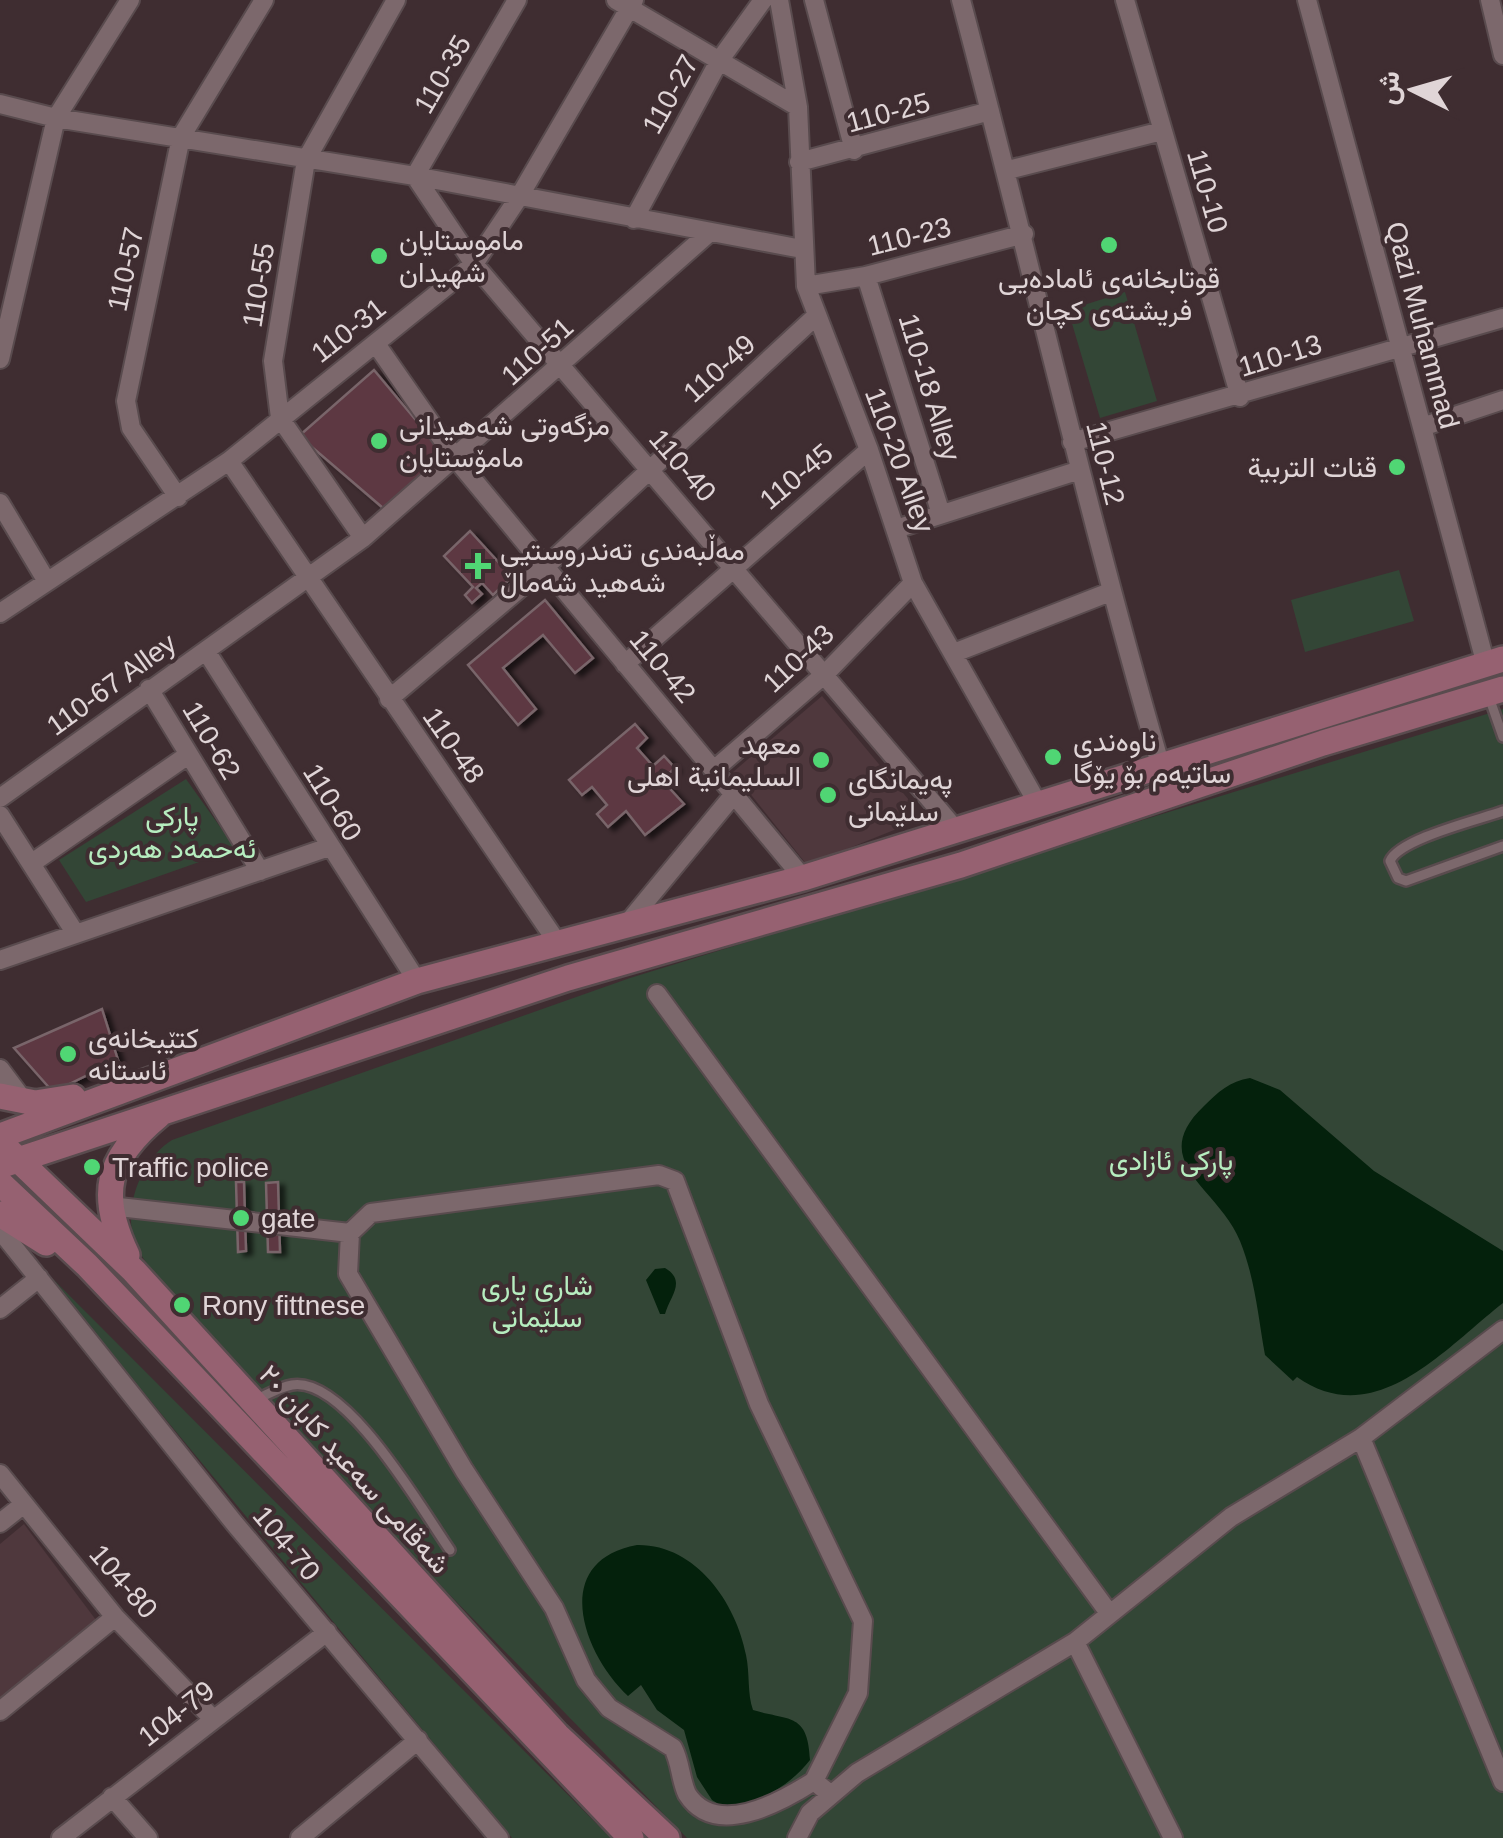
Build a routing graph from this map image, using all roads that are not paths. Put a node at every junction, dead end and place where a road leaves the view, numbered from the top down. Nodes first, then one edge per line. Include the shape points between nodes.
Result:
1 (130, 0) edge
2 (264, 0) edge
3 (396, 0) edge
4 (517, 0) edge
5 (763, 0) edge
6 (779, 0) edge
7 (814, 0) edge
8 (961, 0) edge
9 (1126, 0) edge
10 (1307, 0) edge
11 (1490, 0) edge
12 (626, 3) edge
13 (1503, 55) edge
14 (718, 61) junction
15 (0, 104) edge
16 (798, 108) junction
17 (990, 112) junction
18 (56, 118) junction
19 (1162, 131) junction
20 (181, 138) junction
21 (854, 150) junction
22 (306, 160) junction
23 (799, 162) junction
24 (1008, 170) junction
25 (414, 176) junction
26 (519, 198) junction
27 (634, 218) junction
28 (710, 232) junction
29 (1024, 234) junction
30 (802, 249) junction
31 (474, 264) junction
32 (866, 276) junction
33 (806, 286) junction
34 (816, 316) junction
35 (1503, 318) edge
36 (376, 344) junction
37 (1400, 348) junction
38 (0, 359) edge
39 (563, 366) junction
40 (1240, 396) junction
41 (1503, 400) edge
42 (280, 418) junction
43 (1422, 427) junction
44 (1072, 442) junction
45 (869, 450) junction
46 (456, 459) junction
47 (229, 461) junction
48 (649, 468) junction
49 (1080, 470) junction
50 (178, 496) junction
51 (0, 504) edge
52 (941, 514) junction
53 (896, 528) junction
54 (363, 538) junction
55 (733, 566) junction
56 (544, 568) junction
57 (310, 578) junction
58 (46, 580) junction
59 (913, 583) junction
60 (1110, 592) junction
61 (0, 613) edge
62 (206, 651) junction
63 (954, 653) junction
64 (1495, 662) edge
65 (626, 664) junction
66 (826, 673) junction
67 (149, 689) junction
68 (1495, 692) edge
69 (389, 699) junction
70 (1503, 737) edge
71 (188, 755) junction
72 (1160, 767) junction
73 (715, 769) junction
74 (1085, 790) junction
75 (734, 793) junction
76 (0, 798) edge
77 (1038, 804) junction
78 (1503, 811) edge
79 (0, 815) edge
80 (1096, 820) junction
81 (956, 830) junction
82 (1503, 846) edge
83 (329, 847) junction
84 (32, 863) junction
85 (260, 871) junction
86 (803, 878) junction
87 (627, 924) junction
88 (74, 932) junction
89 (557, 942) junction
90 (0, 960) edge
91 (416, 981) junction
92 (657, 994) dead end
93 (0, 1069) edge
94 (137, 1088) junction
95 (12, 1099) edge
96 (170, 1107) junction
97 (4, 1150) edge
98 (0, 1182) edge
99 (110, 1206) junction
100 (0, 1214) edge
101 (0, 1230) edge
102 (350, 1233) junction
103 (87, 1265) junction
104 (134, 1271) junction
105 (39, 1278) junction
106 (0, 1310) edge
107 (1503, 1330) edge
108 (252, 1401) junction
109 (1361, 1438) junction
110 (0, 1474) edge
111 (24, 1504) junction
112 (0, 1523) edge
113 (450, 1550) dead end
114 (1109, 1613) junction
115 (115, 1617) junction
116 (326, 1632) junction
117 (1074, 1642) junction
118 (0, 1711) edge
119 (213, 1719) junction
120 (418, 1740) junction
121 (814, 1781) junction
122 (1503, 1782) edge
123 (830, 1794) junction
124 (112, 1796) junction
125 (60, 1838) edge
126 (148, 1838) edge
127 (300, 1838) edge
128 (499, 1838) edge
129 (631, 1838) edge
130 (667, 1838) edge
131 (797, 1838) edge
132 (1172, 1838) edge

1 - 18 street
2 - 20 street, 110-57
3 - 22 street
4 - 25 street, 110-35
5 - 14 street, 110-27
6 - 16 street, 110-20 Alley
7 - 21 street
8 - 17 street, 110-12
9 - 19 street, 110-10
10 - 37 street, Qazi Muhammad
11 - 13 street
12 - 14 street
12 - 26 street, 110-31
14 - 16 street
14 - 27 street, 110-27
15 - 18 street
16 - 23 street, 110-20 Alley
17 - 21 street, 110-25
17 - 24 street, 110-12
18 - 20 street
18 - 38 street
19 - 24 street
19 - 40 street, 110-10
20 - 22 street
20 - 50 street, 110-57 via 126,413
21 - 23 street, 110-25
22 - 25 street
22 - 42 street, 110-55 via 274,361
23 - 30 street, 110-20 Alley
24 - 29 street, 110-12
25 - 26 street
25 - 31 street, 110-40
26 - 27 street
26 - 31 street, 110-31
27 - 28 street
28 - 30 street
28 - 39 street, 110-51
29 - 32 street, 110-23
29 - 44 street, 110-12
30 - 33 street, 110-20 Alley
31 - 36 street, 110-31
31 - 39 street, 110-40
32 - 33 street, 110-23
32 - 52 street, 110-18 Alley
33 - 34 street, 110-20 Alley
34 - 45 street, 110-20 Alley
34 - 48 street, 110-49
35 - 37 street, 110-13
36 - 42 street, 110-31
36 - 46 street, 110-42
37 - 40 street, 110-13
37 - 43 street, Qazi Muhammad
39 - 46 street, 110-51
39 - 48 street, 110-40
40 - 44 street, 110-13
41 - 43 street
42 - 47 street, 110-31
42 - 54 street
43 - 64 street, Qazi Muhammad
44 - 49 street, 110-12
45 - 53 street, 110-20 Alley
45 - 55 street, 110-45
46 - 54 street, 110-51
46 - 56 street, 110-42
47 - 50 street, 110-31
47 - 57 street, 110-48
48 - 55 street, 110-40
48 - 56 street, 110-49
49 - 52 street
49 - 60 street, 110-12
50 - 58 street, 110-31
51 - 58 street
52 - 53 street
53 - 59 street, 110-20 Alley
54 - 57 street, 110-51
55 - 65 street, 110-45
55 - 66 street, 110-40
56 - 65 street, 110-42
56 - 69 street, 110-49
57 - 62 street, 110-51
57 - 69 street, 110-48
58 - 61 street, 110-31
59 - 63 street, 110-20 Alley
59 - 66 street, 110-43
60 - 63 street
60 - 72 street, 110-12
62 - 67 street, 110-67 Alley
62 - 83 street, 110-60
63 - 77 street, 110-20 Alley
64 - 72 main road
65 - 73 street, 110-42
66 - 73 street, 110-43
66 - 81 street, 110-40
67 - 71 street, 110-62
67 - 76 street, 110-67 Alley
68 - 70 lane
68 - 80 main road
69 - 89 street, 110-48
71 - 84 street
71 - 85 street, 110-62
72 - 74 main road
73 - 75 street, 110-42
74 - 77 main road
74 - 80 main road
75 - 86 street, 110-42
75 - 87 street
77 - 81 main road
78 - 82 lane via 1419,839 1390,861 1406,881
79 - 84 street
80 - 96 main road via 568,978
81 - 86 main road
83 - 85 street
83 - 91 street, 110-60
84 - 88 street
85 - 88 street
86 - 87 main road
87 - 89 main road
88 - 90 street
89 - 91 main road
91 - 94 main road
92 - 114 street
93 - 95 street
94 - 95 main road via 46,1103
94 - 97 main road
96 - 97 main road
96 - 99 main road via 124,1149 111,1177
97 - 104 main road, شەقامی سەعید کابان ٢٠
98 - 103 main road, شەقامی سەعید کابان ٢٠
99 - 102 street
99 - 104 main road
100 - 103 main road
101 - 105 street, 104-70
102 - 121 street via 348,1274 554,1608 586,1680 609,1708 673,1748 697,1812 714,1821 745,1822
102 - 121 street via 371,1213 390,1209 659,1175 675,1181 759,1404 863,1621 858,1693
103 - 129 main road, شەقامی سەعید کابان ٢٠
104 - 108 main road, شەقامی سەعید کابان ٢٠
105 - 106 street
105 - 116 street, 104-70
107 - 109 street
108 - 113 lane via 294,1384 326,1392 362,1425
108 - 130 main road, شەقامی سەعید کابان ٢٠ via 557,1736
109 - 114 street via 1231,1517
109 - 122 street
110 - 111 street, 104-80
111 - 112 street
111 - 115 street, 104-80
114 - 117 street
115 - 118 street
115 - 119 street, 104-80
116 - 119 street, 104-79
116 - 120 street, 104-70
117 - 123 street
117 - 132 street
119 - 124 street, 104-79
120 - 127 street
120 - 128 street, 104-70
121 - 123 street
123 - 131 street
124 - 125 street, 104-79
124 - 126 street

